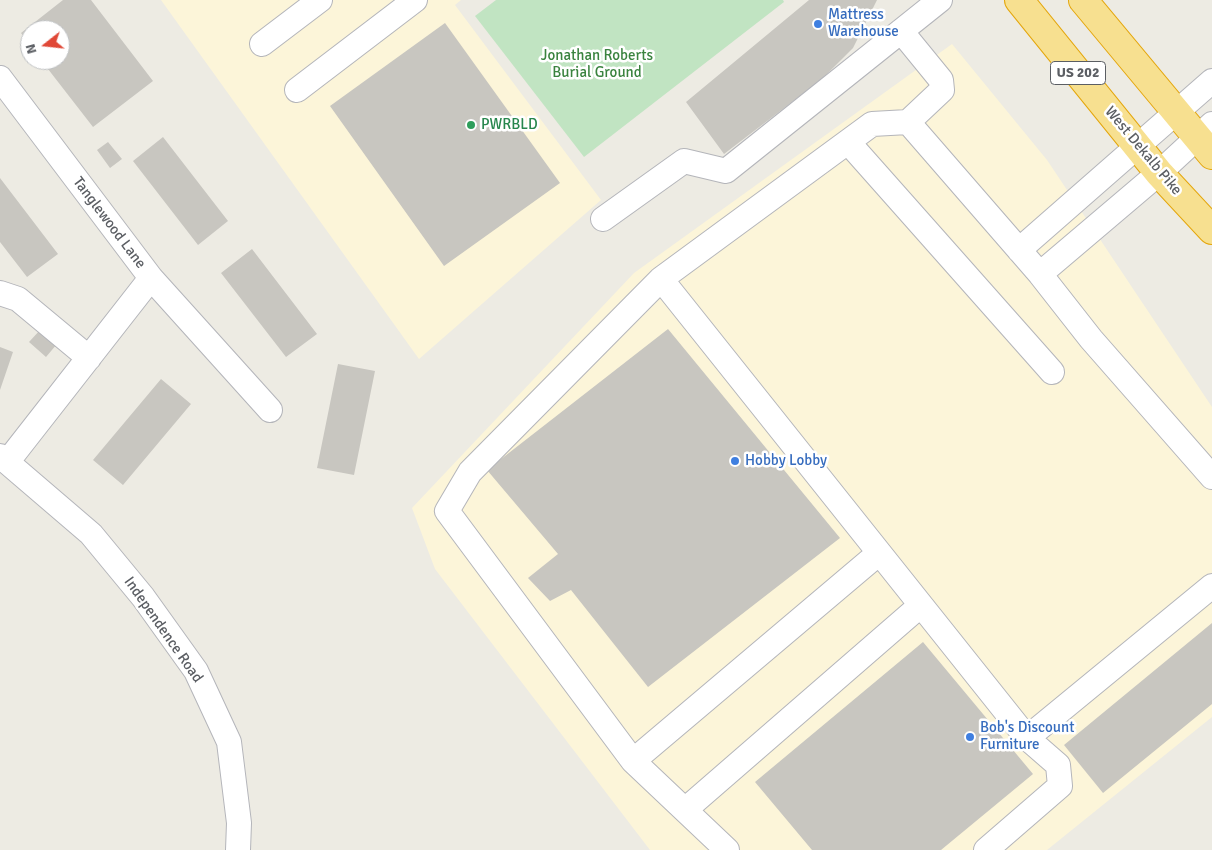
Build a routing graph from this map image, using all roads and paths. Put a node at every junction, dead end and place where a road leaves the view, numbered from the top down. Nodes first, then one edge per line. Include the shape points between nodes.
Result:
1 (320, 0) edge
2 (415, 0) edge
3 (940, 0) edge
4 (1019, 0) edge
5 (1083, 0) edge
6 (901, 31) junction
7 (262, 44) dead end
8 (0, 78) edge
9 (1212, 81) edge
10 (298, 90) dead end
11 (1176, 112) junction
12 (908, 122) junction
13 (1207, 139) edge
14 (848, 142) junction
15 (1137, 146) junction
16 (1159, 173) junction
17 (603, 219) dead end
18 (1212, 230) edge
19 (1019, 250) junction
20 (1040, 274) junction
21 (151, 278) junction
22 (661, 279) junction
23 (0, 293) edge
24 (89, 358) junction
25 (1052, 372) dead end
26 (270, 410) dead end
27 (4, 458) edge
28 (1212, 477) edge
29 (879, 553) junction
30 (1212, 586) edge
31 (921, 605) junction
32 (1027, 738) junction
33 (633, 761) junction
34 (686, 810) junction
35 (238, 850) edge
36 (727, 850) edge
37 (986, 850) edge

1 - 7 street
2 - 10 street
3 - 6 street
4 - 15 highway, West Dekalb Pike / US 202
5 - 11 highway, US 202
6 - 12 street via 941,80 942,90
6 - 17 street via 726,171 684,161
8 - 21 street, Tanglewood Lane
9 - 11 street
11 - 13 highway, US 202
11 - 15 street
12 - 14 street via 872,124
12 - 19 street
13 - 16 street
14 - 22 street
14 - 25 street
15 - 16 highway, West Dekalb Pike / US 202
15 - 19 street
16 - 18 highway, West Dekalb Pike / US 202
16 - 20 street
19 - 20 street
20 - 28 street via 1091,340
21 - 24 street, Tanglewood Lane
21 - 26 street
22 - 29 street
22 - 33 street via 470,472 447,511
23 - 24 street via 18,299
24 - 27 street, Tanglewood Lane
27 - 35 street, Independence Road via 91,534 143,597 196,671 229,742 239,823
29 - 31 street
29 - 33 street
30 - 32 street
31 - 32 street
31 - 34 street
32 - 37 street via 1058,765 1060,786
33 - 34 street
34 - 36 street

